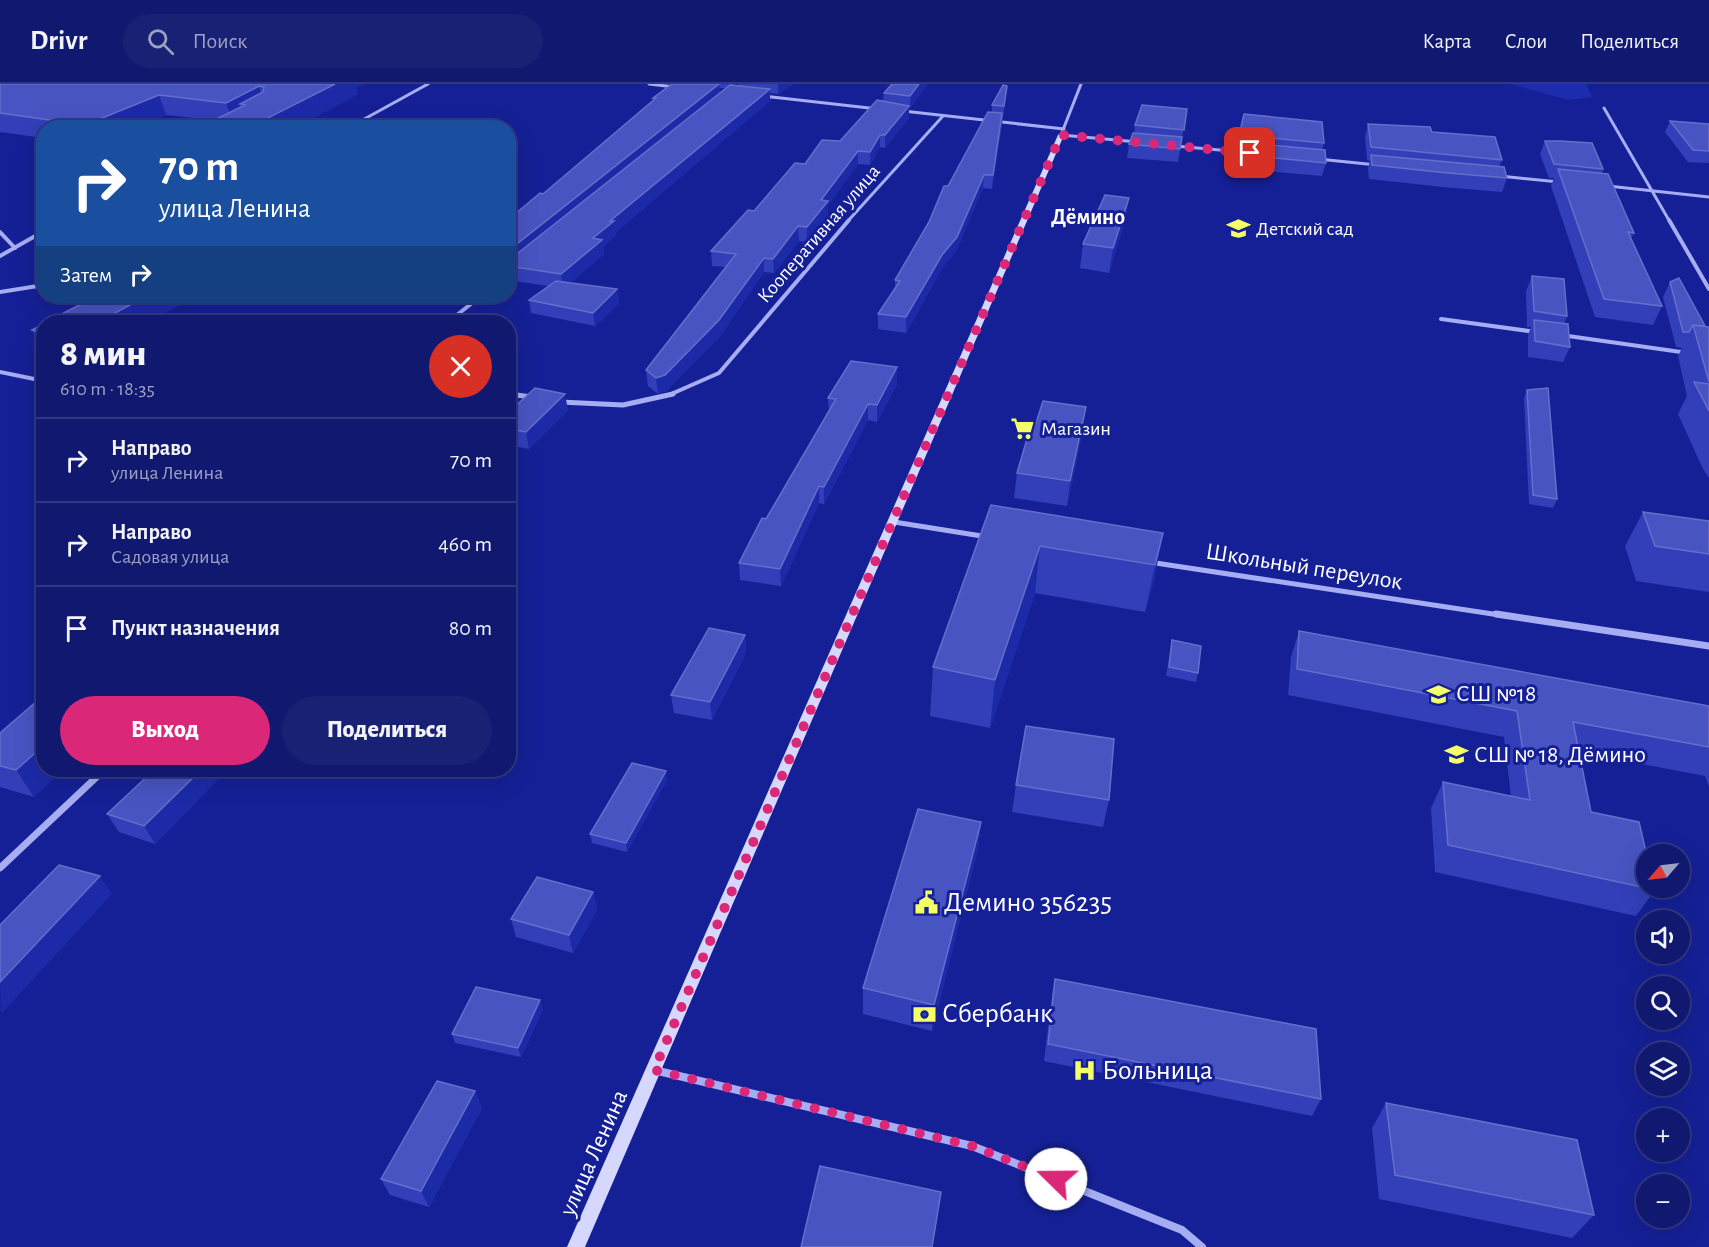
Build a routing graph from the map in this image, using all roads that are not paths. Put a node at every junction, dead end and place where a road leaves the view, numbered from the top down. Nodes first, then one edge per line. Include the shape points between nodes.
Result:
1 (428, 84) edge
2 (649, 84) edge
3 (1081, 84) edge
4 (684, 87) edge
5 (754, 95) edge
6 (1604, 108) dead end
7 (884, 109) edge
8 (895, 111) edge
9 (942, 116) junction
10 (363, 120) edge
11 (1062, 132) junction
12 (1144, 143) edge
13 (1168, 145) edge
14 (1250, 153) edge
15 (1309, 158) edge
16 (1380, 165) edge
17 (1498, 176) edge
18 (1569, 183) edge
19 (1604, 186) edge
20 (1652, 190) junction
21 (1709, 197) edge
22 (0, 232) edge
23 (36, 236) edge
24 (15, 248) junction
25 (0, 256) edge
26 (36, 286) edge
27 (1709, 289) edge
28 (0, 292) edge
29 (473, 303) edge
30 (457, 315) edge
31 (1441, 319) dead end
32 (1546, 333) edge
33 (1557, 335) edge
34 (1697, 354) edge
35 (0, 372) edge
36 (36, 379) edge
37 (516, 395) edge
38 (540, 399) edge
39 (551, 400) edge
40 (894, 522) junction
41 (998, 538) edge
42 (1138, 560) edge
43 (1709, 646) edge
44 (97, 777) edge
45 (0, 868) edge
46 (654, 1070) junction
47 (576, 1247) edge
48 (1202, 1247) edge

1 - 10 street
2 - 4 street
3 - 11 street, улица Ленина
5 - 7 street
6 - 20 street
8 - 9 street
9 - 11 street
9 - 39 street, Кооперативная улица via 719,373 695,387 643,403 616,407
11 - 12 street
11 - 40 street, улица Ленина
13 - 14 street
15 - 16 street
17 - 18 street
19 - 20 street
20 - 21 street
20 - 27 street
22 - 24 street
23 - 24 street
24 - 25 street
26 - 28 street
29 - 30 street
31 - 32 street
33 - 34 street
35 - 36 street
37 - 38 street
40 - 41 street
40 - 46 street, улица Ленина
42 - 43 street, Школьный переулок
44 - 45 street
46 - 47 street, улица Ленина
46 - 48 street via 972,1146 1182,1230

